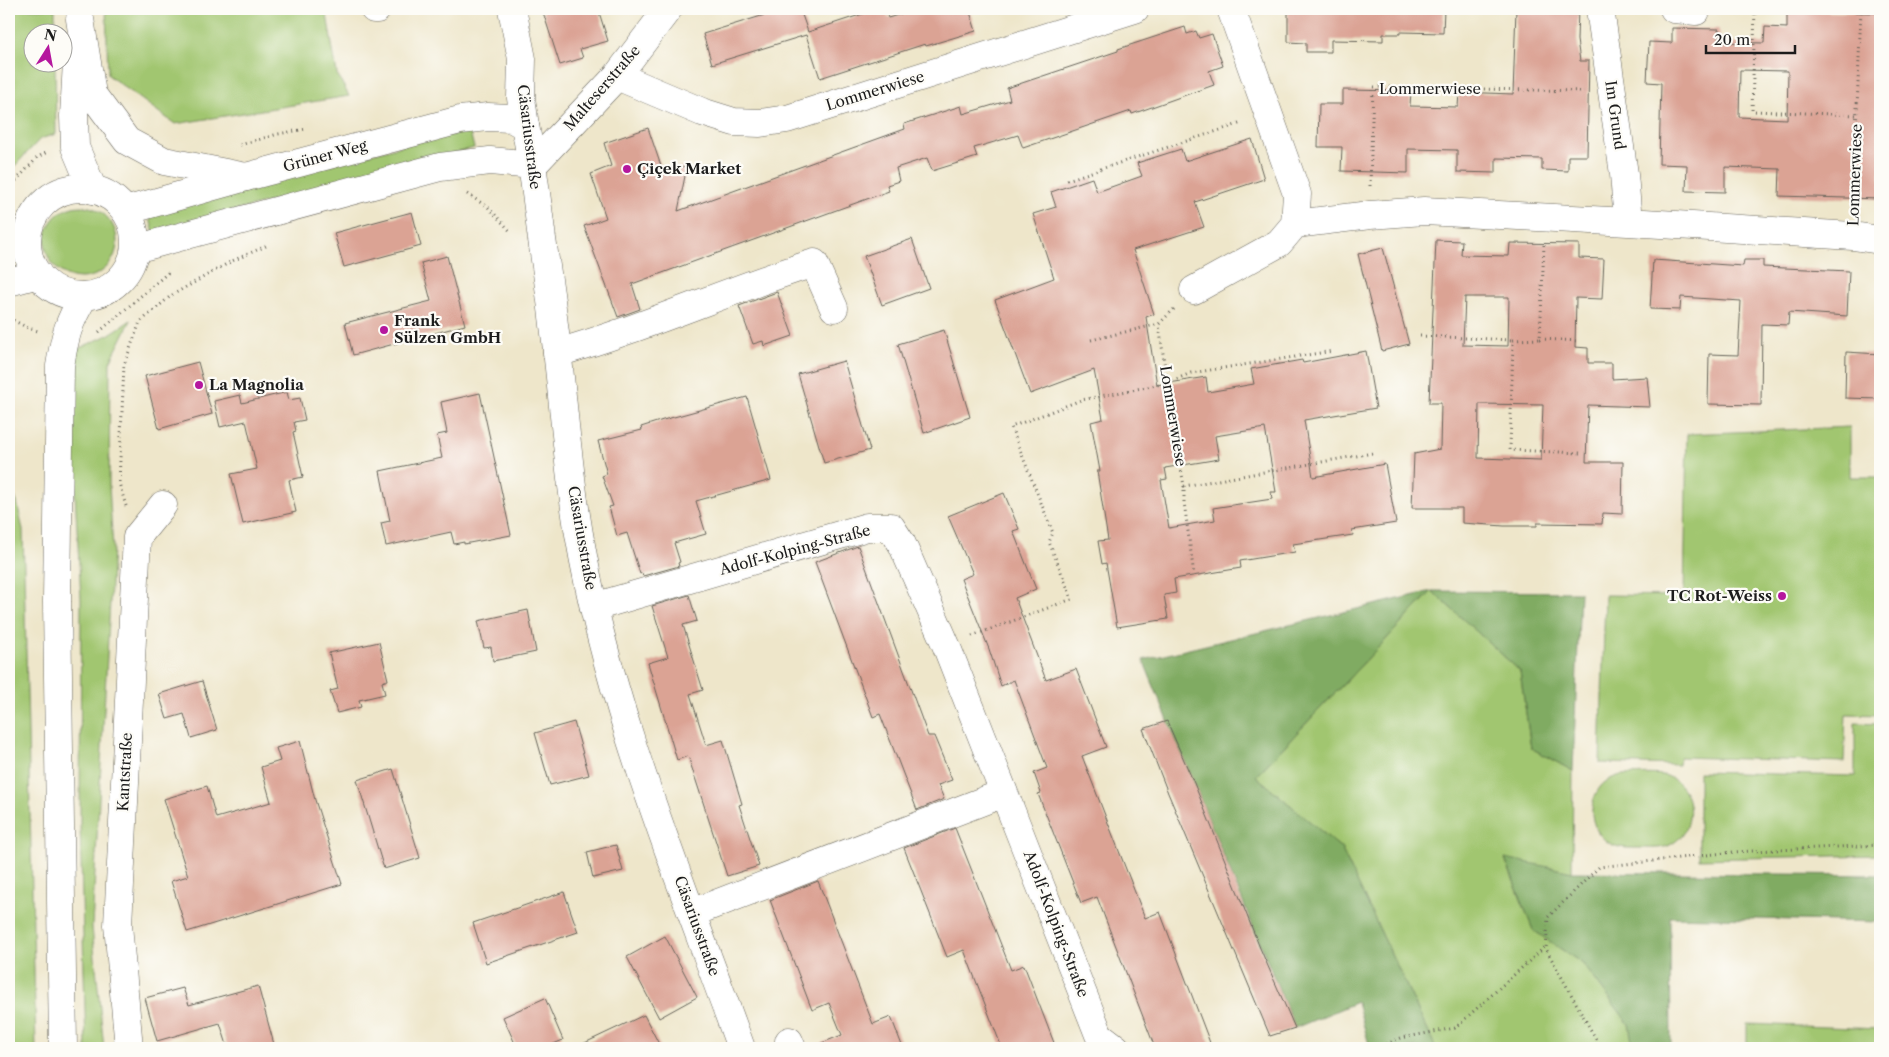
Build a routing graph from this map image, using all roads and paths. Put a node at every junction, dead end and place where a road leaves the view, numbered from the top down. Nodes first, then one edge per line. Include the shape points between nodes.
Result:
1 (512, 9) edge
2 (668, 9) edge
3 (1135, 9) edge
4 (1231, 9) edge
5 (1600, 9) edge
6 (1755, 9) edge
7 (1861, 9) edge
8 (80, 14) edge
9 (617, 76) junction
10 (1612, 92) junction
11 (1269, 114) junction
12 (1858, 115) junction
13 (525, 126) junction
14 (310, 129) dead end
15 (75, 147) junction
16 (234, 147) dead end
17 (533, 165) junction
18 (246, 177) junction
19 (1067, 180) dead end
20 (9, 188) edge
21 (93, 190) junction
22 (459, 191) dead end
23 (125, 211) junction
24 (1370, 215) junction
25 (1545, 217) junction
26 (1628, 222) junction
27 (1295, 224) junction
28 (1853, 236) junction
29 (18, 240) edge
30 (542, 240) junction
31 (1880, 240) edge
32 (273, 243) dead end
33 (135, 249) junction
34 (172, 269) dead end
35 (38, 274) junction
36 (9, 282) edge
37 (1194, 290) joint
38 (84, 296) junction
39 (834, 308) dead end
40 (9, 318) edge
41 (1159, 324) junction
42 (1420, 336) dead end
43 (64, 337) junction
44 (1091, 340) dead end
45 (1513, 340) junction
46 (1540, 340) junction
47 (1579, 342) dead end
48 (1333, 351) dead end
49 (557, 353) junction
50 (1167, 383) junction
51 (1581, 453) dead end
52 (1373, 454) dead end
53 (1184, 486) junction
54 (163, 505) dead end
55 (137, 537) junction
56 (1194, 575) dead end
57 (594, 607) junction
58 (946, 645) junction
59 (1004, 793) junction
60 (1880, 845) edge
61 (692, 913) junction
62 (1547, 945) junction
63 (63, 1048) edge
64 (129, 1048) edge
65 (741, 1048) edge
66 (1116, 1048) edge
67 (1377, 1048) edge
68 (1600, 1048) edge

1 - 13 main road, Cäsariusstraße via 522,59 521,98
2 - 9 main road, Malteserstraße
3 - 9 main road, Lommerwiese via 787,119 760,123 734,122 702,112
4 - 11 main road
5 - 10 main road, Im Grund
6 - 12 path, Lommerwiese via 1752,111
7 - 12 path, Lommerwiese
8 - 15 main road
8 - 18 main road via 92,94 127,141 164,161
9 - 17 main road, Malteserstraße
10 - 24 path, Lommerwiese via 1373,87
10 - 26 main road, Im Grund
11 - 19 path
11 - 27 main road via 1297,194
12 - 28 path, Lommerwiese
13 - 17 main road, Cäsariusstraße
13 - 18 main road, Grüner Weg via 511,118 460,120
14 - 16 path via 278,134
15 - 20 path via 50,151 38,157
15 - 21 main road
17 - 30 main road, Cäsariusstraße
17 - 33 main road via 490,161 440,167
18 - 23 main road, Grüner Weg
21 - 23 main road via 106,194
21 - 29 main road via 80,188 55,195 44,203
22 - 30 path via 488,207 519,243
23 - 33 main road via 132,223
24 - 25 main road, Lommerwiese via 1424,211
24 - 27 main road, Lommerwiese
25 - 26 main road, Lommerwiese
25 - 46 path
26 - 28 main road, Lommerwiese
27 - 37 main road via 1278,243
28 - 31 main road, Lommerwiese
29 - 35 main road
30 - 49 main road, Cäsariusstraße
32 - 55 path via 232,261 172,295 140,322 124,365 119,483
33 - 38 main road via 123,277 112,287
34 - 43 path via 93,336 84,339
35 - 36 main road
35 - 38 main road via 66,294
37 - 41 path
38 - 43 main road
39 - 49 main road via 814,263 609,338
40 - 43 path via 28,328
41 - 44 path
41 - 50 path, Lommerwiese
42 - 45 path
43 - 63 main road via 60,366 58,592
45 - 46 path
45 - 51 path via 1510,450
46 - 47 path
48 - 50 path via 1191,373
49 - 57 main road, Cäsariusstraße via 579,534
50 - 53 path, Lommerwiese
50 - 58 path via 1081,400 1011,427 1053,533 1049,542 1072,599
52 - 53 path, Lommerwiese
53 - 56 path
54 - 55 main road
55 - 64 main road, Kantstraße via 118,925
57 - 58 main road, Adolf-Kolping-Straße via 867,527 891,527 902,544
57 - 61 main road, Cäsariusstraße via 659,825
58 - 59 main road, Adolf-Kolping-Straße
59 - 61 main road
59 - 66 main road, Adolf-Kolping-Straße via 1099,1035
60 - 62 path via 1732,852 1599,867 1548,917
61 - 65 main road, Cäsariusstraße
62 - 67 path via 1455,1028 1401,1038
62 - 68 path via 1546,949

